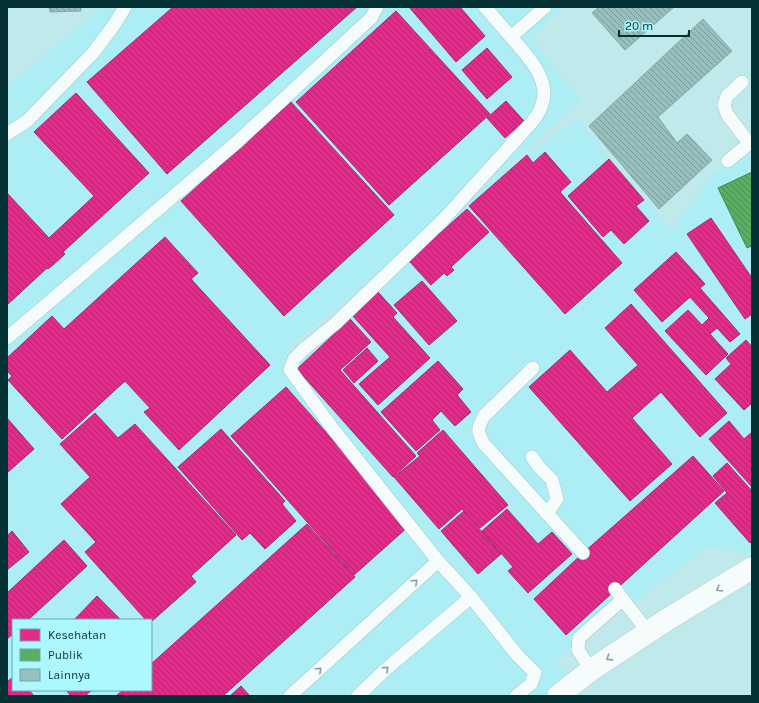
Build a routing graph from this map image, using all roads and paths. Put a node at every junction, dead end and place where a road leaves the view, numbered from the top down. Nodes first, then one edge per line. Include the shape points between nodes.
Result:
1 (125, 7) edge
2 (377, 7) edge
3 (485, 7) edge
4 (545, 7) edge
5 (511, 37) junction
6 (742, 82) dead end
7 (7, 134) edge
8 (751, 142) edge
9 (728, 160) dead end
10 (7, 338) edge
11 (533, 368) dead end
12 (532, 457) dead end
13 (547, 514) junction
14 (583, 553) dead end
15 (438, 561) junction
16 (752, 568) edge
17 (471, 597) junction
18 (648, 632) junction
19 (591, 670) junction
20 (290, 696) edge
21 (358, 696) edge
22 (516, 696) edge
23 (558, 696) edge

1 - 7 lane via 93,53 27,121
2 - 10 lane via 371,18 236,143
3 - 5 lane
4 - 5 lane
5 - 15 lane via 538,70 545,92 542,105 533,121 442,221 336,323 294,358 290,370 333,429
6 - 8 lane via 726,96 724,105 727,114
8 - 9 lane
11 - 13 lane via 484,416 479,426 479,434 484,444
12 - 13 lane via 552,480 557,499
13 - 14 lane
15 - 17 lane
20 -> 15 lane
16 -> 18 street
21 -> 17 lane
17 - 22 lane via 535,673 531,684
18 -> 19 street
18 - 19 lane via 619,594 579,638 578,650
19 - 23 street

